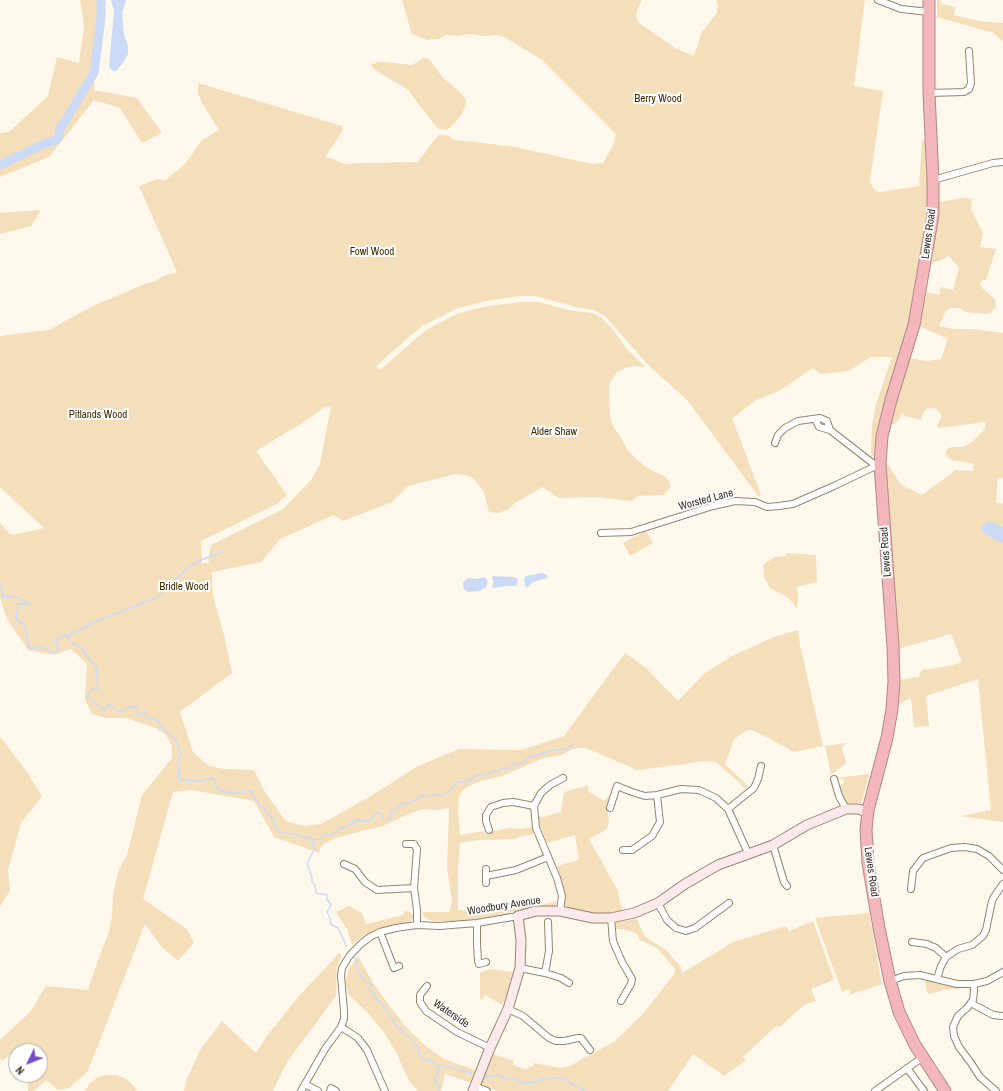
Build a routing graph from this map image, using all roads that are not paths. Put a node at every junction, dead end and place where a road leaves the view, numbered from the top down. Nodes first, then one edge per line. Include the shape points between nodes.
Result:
1 (878, 0) edge
2 (929, 0) edge
3 (928, 12) junction
4 (969, 51) dead end
5 (929, 93) junction
6 (1003, 162) edge
7 (933, 180) junction
8 (775, 443) dead end
9 (877, 464) junction
10 (600, 533) dead end
11 (761, 766) dead end
12 (563, 778) dead end
13 (836, 781) dead end
14 (657, 795) junction
15 (534, 806) junction
16 (610, 808) dead end
17 (728, 809) junction
18 (846, 809) junction
19 (867, 812) junction
20 (488, 830) dead end
21 (406, 844) dead end
22 (773, 845) junction
23 (623, 850) dead end
24 (748, 853) junction
25 (548, 857) junction
26 (344, 864) dead end
27 (1003, 870) edge
28 (486, 883) dead end
29 (1003, 884) edge
30 (787, 886) dead end
31 (414, 888) junction
32 (911, 889) dead end
33 (658, 903) junction
34 (729, 903) dead end
35 (560, 911) junction
36 (518, 916) junction
37 (611, 918) junction
38 (548, 922) dead end
39 (477, 923) junction
40 (417, 925) junction
41 (380, 932) junction
42 (912, 942) dead end
43 (946, 957) junction
44 (486, 962) dead end
45 (399, 966) dead end
46 (520, 968) junction
47 (1003, 972) edge
48 (545, 973) junction
49 (937, 979) junction
50 (890, 980) junction
51 (569, 983) dead end
52 (974, 984) junction
53 (427, 986) dead end
54 (621, 1000) dead end
55 (971, 1003) junction
56 (508, 1009) junction
57 (1003, 1016) edge
58 (340, 1027) junction
59 (490, 1048) junction
60 (590, 1050) dead end
61 (923, 1057) junction
62 (907, 1068) junction
63 (305, 1084) junction
64 (474, 1088) edge
65 (996, 1090) edge
66 (301, 1091) edge
67 (318, 1091) edge
68 (330, 1091) edge
69 (336, 1091) edge
70 (385, 1091) edge
71 (487, 1091) edge
72 (875, 1091) edge
73 (924, 1091) edge
74 (945, 1091) edge

1 - 3 street via 902,9
2 - 3 highway, Lewes Road
3 - 5 highway, Lewes Road
4 - 5 street via 969,89 964,92
5 - 7 highway, Lewes Road
6 - 7 street
7 - 9 highway, Lewes Road via 933,215 914,325 889,407
8 - 9 street via 785,428 798,421 820,418 827,421 830,430
9 - 10 street, Worsted Lane via 793,504 767,507 755,502 735,501 631,532
9 - 19 highway, Lewes Road via 894,681 887,738
11 - 17 street via 754,788
12 - 15 street via 550,784
13 - 18 street via 839,796
14 - 16 street via 645,796 617,786
14 - 17 street via 681,789 699,790 716,798
14 - 23 street via 660,822 652,836 632,850
15 - 20 street via 513,802 491,808 486,816
15 - 25 street via 536,828
17 - 24 street
18 - 19 street, Woodbury Avenue
18 - 22 street, Woodbury Avenue via 807,825
19 - 50 highway, Lewes Road via 868,863
21 - 31 street via 414,844 416,849
22 - 24 street, Woodbury Avenue
22 - 30 street
24 - 33 street, Woodbury Avenue via 718,865
25 - 28 street via 516,870 486,872
25 - 35 street via 562,896
26 - 31 street via 355,869 365,882 377,890
27 - 32 street via 989,856 977,849 951,848 923,858 913,871
29 - 43 street via 992,901 983,936 972,945 958,949
31 - 40 street
33 - 34 street via 666,920 676,928 686,931 695,928
33 - 37 street, Woodbury Avenue via 634,913
35 - 36 street, Woodbury Avenue via 536,911
35 - 37 street, Woodbury Avenue via 593,918
36 - 39 street, Woodbury Avenue
36 - 46 street via 521,940
37 - 54 street via 613,941 632,979
38 - 48 street via 549,951
39 - 40 street, Woodbury Avenue
39 - 44 street via 478,961 479,964
40 - 41 street, Woodbury Avenue
41 - 45 street via 394,968
41 - 58 street, Woodbury Avenue via 356,948 342,968 344,1019
42 - 43 street via 927,944
43 - 49 street
46 - 48 street
46 - 56 street
47 - 52 street via 988,981
48 - 51 street
49 - 50 street via 912,975
49 - 52 street via 956,984
50 - 61 highway, Lewes Road via 899,1012
52 - 55 street
53 - 59 street, Waterside via 420,995 420,1002 426,1011 457,1032
55 - 57 street via 993,1015
55 - 65 street via 958,1016 953,1027 954,1036 980,1077
56 - 59 street
56 - 60 street via 523,1016 549,1038 556,1041 581,1038
58 - 63 street, Woodbury Avenue
58 - 70 street via 358,1038 367,1050
59 - 64 street
61 - 62 street
61 - 74 highway, Lewes Road
62 - 72 street
62 - 73 street
63 - 66 street, Woodbury Avenue
63 - 67 street
64 - 71 street
68 - 69 street via 331,1088

